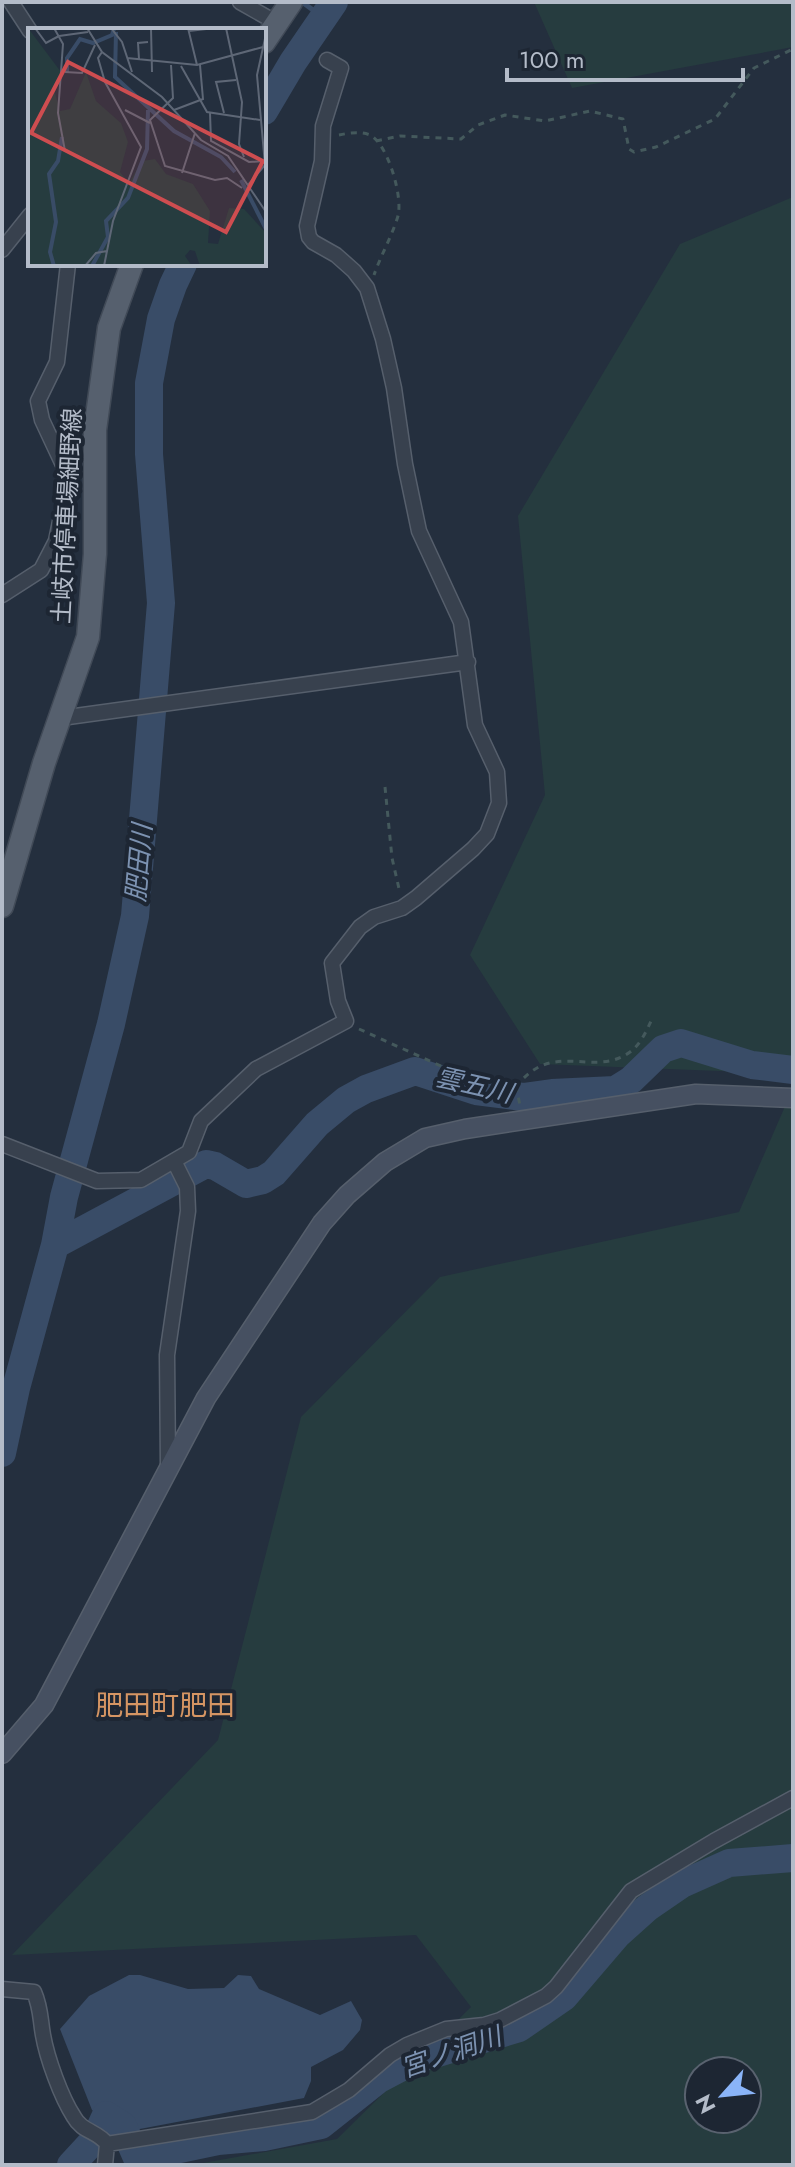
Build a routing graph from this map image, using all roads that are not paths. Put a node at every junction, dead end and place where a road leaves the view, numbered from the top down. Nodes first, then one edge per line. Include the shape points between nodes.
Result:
1 (11, 2) edge
2 (240, 2) edge
3 (291, 2) edge
4 (277, 23) junction
5 (28, 28) edge
6 (266, 39) edge
7 (327, 60) dead end
8 (28, 218) edge
9 (2, 250) edge
10 (68, 266) edge
11 (131, 266) edge
12 (2, 595) edge
13 (468, 662) junction
14 (61, 718) junction
15 (2, 906) edge
16 (793, 1098) edge
17 (2, 1144) edge
18 (175, 1164) junction
19 (168, 1466) junction
20 (2, 1754) edge
21 (793, 1798) edge
22 (2, 1989) edge
23 (107, 2144) junction
24 (105, 2165) edge

1 - 5 street
2 - 4 street
3 - 4 main road
4 - 6 main road
7 - 13 street via 341,68 326,111 309,237 336,255 367,288 394,388 419,531 461,622
8 - 9 street
10 - 12 street via 57,362 38,401 64,467 65,497 56,541 41,570
11 - 14 main road, 土岐市停車場細野線 via 109,328 97,417 88,637
13 - 14 street
13 - 18 street via 475,725 497,772 499,803 487,834 405,906 360,927 332,963 346,1021 256,1069 201,1121 189,1152
14 - 15 main road, 土岐市停車場細野線
16 - 19 street via 696,1094 425,1138 385,1162 322,1223 206,1398
17 - 18 street via 97,1181 141,1180
18 - 19 street via 187,1187 188,1211 167,1355
19 - 20 street via 44,1705
21 - 23 street via 631,1891 556,1987 500,2020 446,2029 407,2045 312,2112
22 - 23 street via 34,1992 67,2106 84,2130
23 - 24 street

